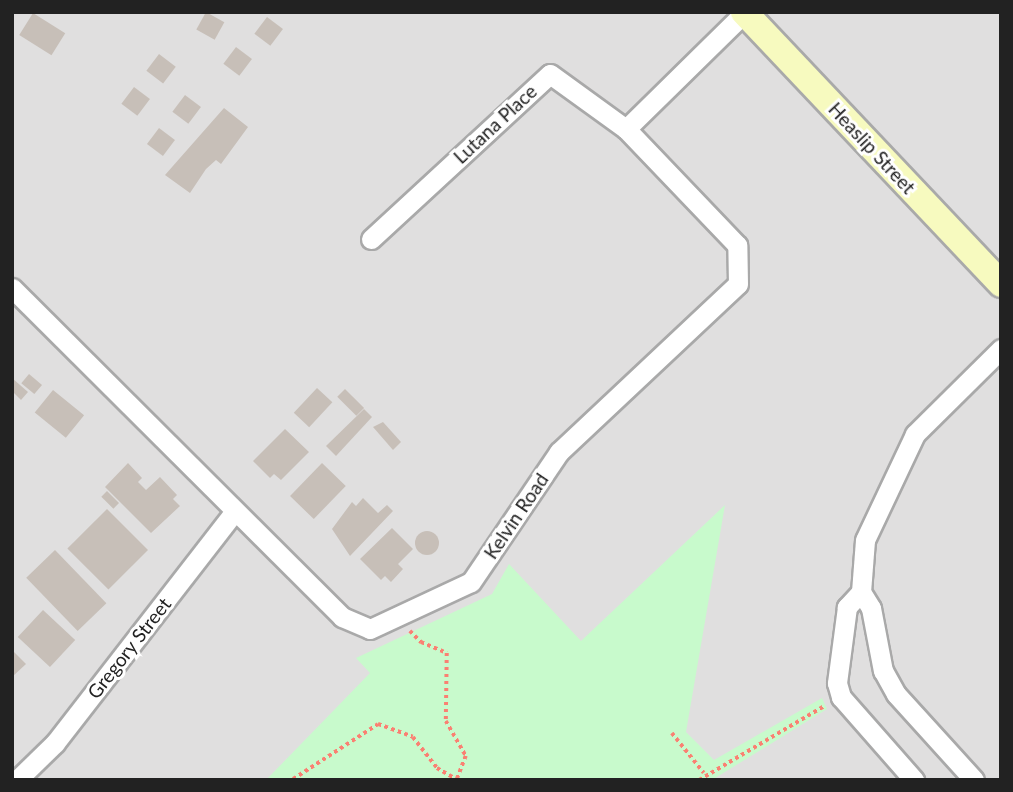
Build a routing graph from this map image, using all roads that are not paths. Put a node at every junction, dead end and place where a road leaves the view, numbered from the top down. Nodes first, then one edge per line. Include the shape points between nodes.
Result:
1 (744, 13) edge
2 (626, 129) junction
3 (371, 239) dead end
4 (1001, 284) edge
5 (12, 288) edge
6 (1001, 349) edge
7 (234, 512) junction
8 (861, 592) junction
9 (17, 780) edge
10 (914, 780) edge
11 (974, 780) edge

1 - 2 street
1 - 4 street, Heaslip Street
2 - 3 street, Lutana Place via 550,74
2 - 7 street, Kelvin Road via 737,245 738,284 559,452 471,582 370,629 342,617
5 - 7 street, Kelvin Road
6 - 8 street via 915,434 865,540
7 - 9 street, Gregory Street via 55,743
8 - 10 street via 847,607 837,682 841,697
8 - 11 street via 871,608 883,671 896,694

